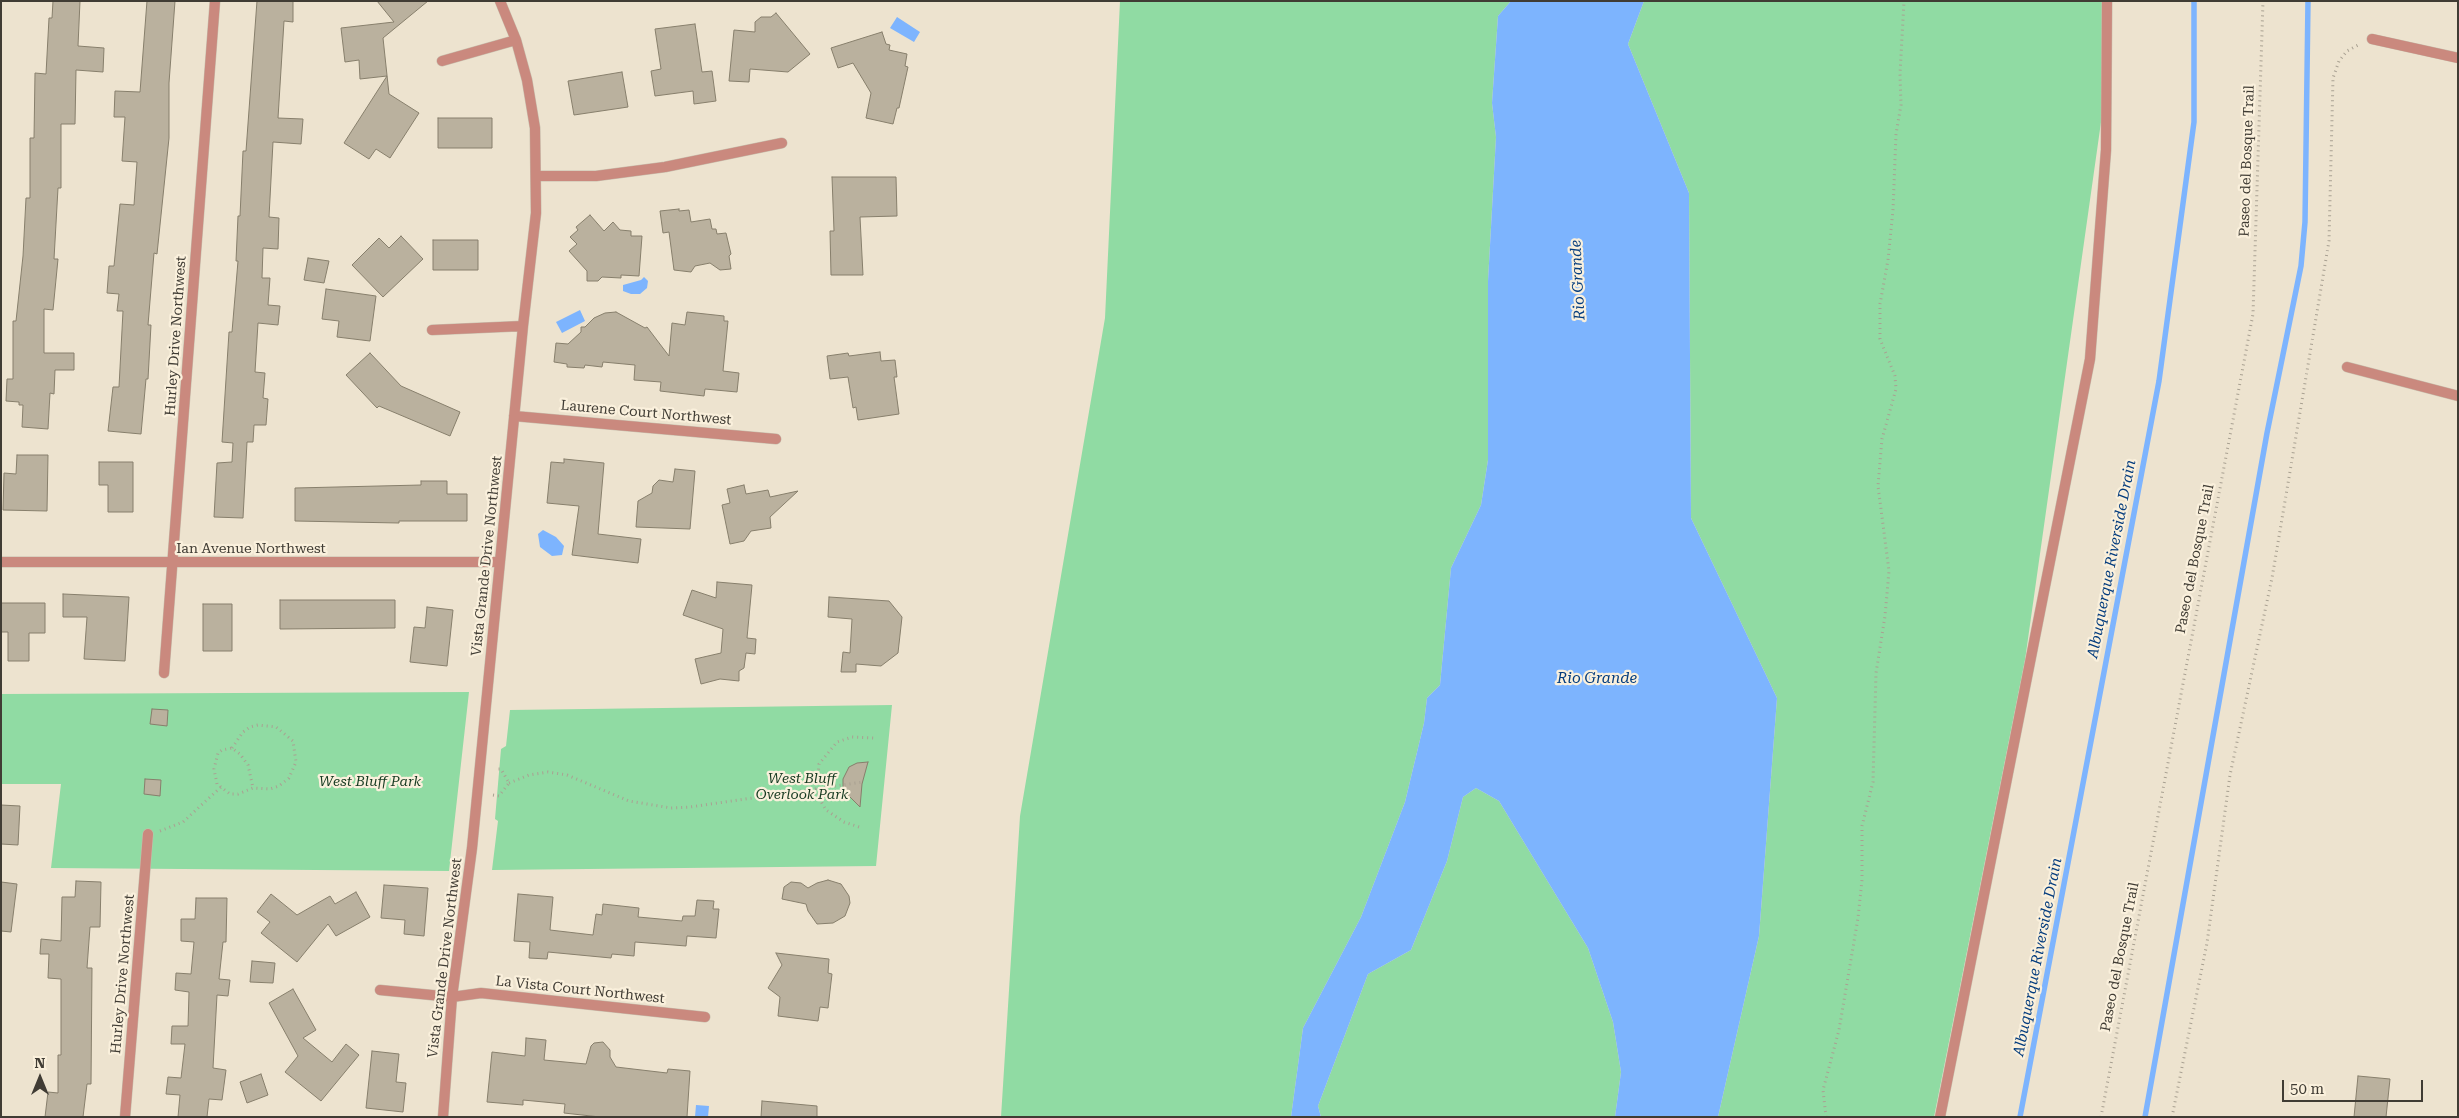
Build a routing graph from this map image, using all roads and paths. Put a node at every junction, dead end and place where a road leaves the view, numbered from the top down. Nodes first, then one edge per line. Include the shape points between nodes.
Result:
1 (215, 1) edge
2 (500, 1) edge
3 (1904, 1) edge
4 (2107, 1) edge
5 (2262, 1) edge
6 (516, 40) junction
7 (2369, 42) joint
8 (2458, 58) edge
9 (442, 61) dead end
10 (782, 143) dead end
11 (537, 176) junction
12 (523, 326) junction
13 (432, 330) dead end
14 (2347, 368) dead end
15 (2458, 396) edge
16 (514, 416) junction
17 (776, 439) dead end
18 (1, 562) edge
19 (500, 562) junction
20 (173, 563) junction
21 (164, 673) dead end
22 (874, 738) dead end
23 (232, 748) junction
24 (495, 769) dead end
25 (863, 782) dead end
26 (509, 783) junction
27 (220, 787) junction
28 (253, 788) junction
29 (817, 788) junction
30 (493, 795) dead end
31 (859, 827) dead end
32 (148, 834) joint
33 (380, 990) dead end
34 (452, 997) junction
35 (705, 1017) dead end
36 (125, 1117) edge
37 (442, 1117) edge
38 (1826, 1117) edge
39 (1940, 1117) edge
40 (2102, 1117) edge
41 (2172, 1117) edge

1 - 20 street, Hurley Drive Northwest
2 - 6 street, Vista Grande Drive Northwest
3 - 38 path via 1893,210 1880,313 1880,340 1895,376 1896,389 1882,440 1878,486 1888,571 1885,616 1876,673 1873,782 1862,826 1858,918 1839,1030 1823,1090
4 - 39 street via 2106,150 2090,359
5 - 40 path, Paseo del Bosque Trail via 2253,314
6 - 9 street
6 - 11 street, Vista Grande Drive Northwest via 527,80
7 - 8 street
7 - 41 path via 2347,51 2339,61 2334,78 2329,241 2272,578 2230,775 2207,943
10 - 11 street via 665,168 596,176
11 - 12 street, Vista Grande Drive Northwest
12 - 13 street
12 - 16 street, Vista Grande Drive Northwest
14 - 15 street
16 - 17 street, Laurene Court Northwest
16 - 19 street, Vista Grande Drive Northwest
18 - 20 street, Ian Avenue Northwest
19 - 20 street, Ian Avenue Northwest
19 - 34 street, Vista Grande Drive Northwest via 472,848
20 - 21 street, Hurley Drive Northwest
22 - 29 path via 852,737 837,742 819,764
23 - 27 path via 222,750 215,762 215,778
23 - 28 path via 248,765
23 - 28 path via 243,732 258,725 276,727 293,741 296,762 289,778 270,789
24 - 26 path via 501,769
25 - 29 path
26 - 29 path via 548,772 566,775 629,801 672,808
26 - 30 path via 499,796
27 - 28 path via 230,794
27 - 32 path via 183,822
29 - 31 path via 826,810
32 - 36 street, Hurley Drive Northwest
33 - 34 street, La Vista Court Northwest
34 - 35 street, La Vista Court Northwest via 480,993
34 - 37 street, Vista Grande Drive Northwest

